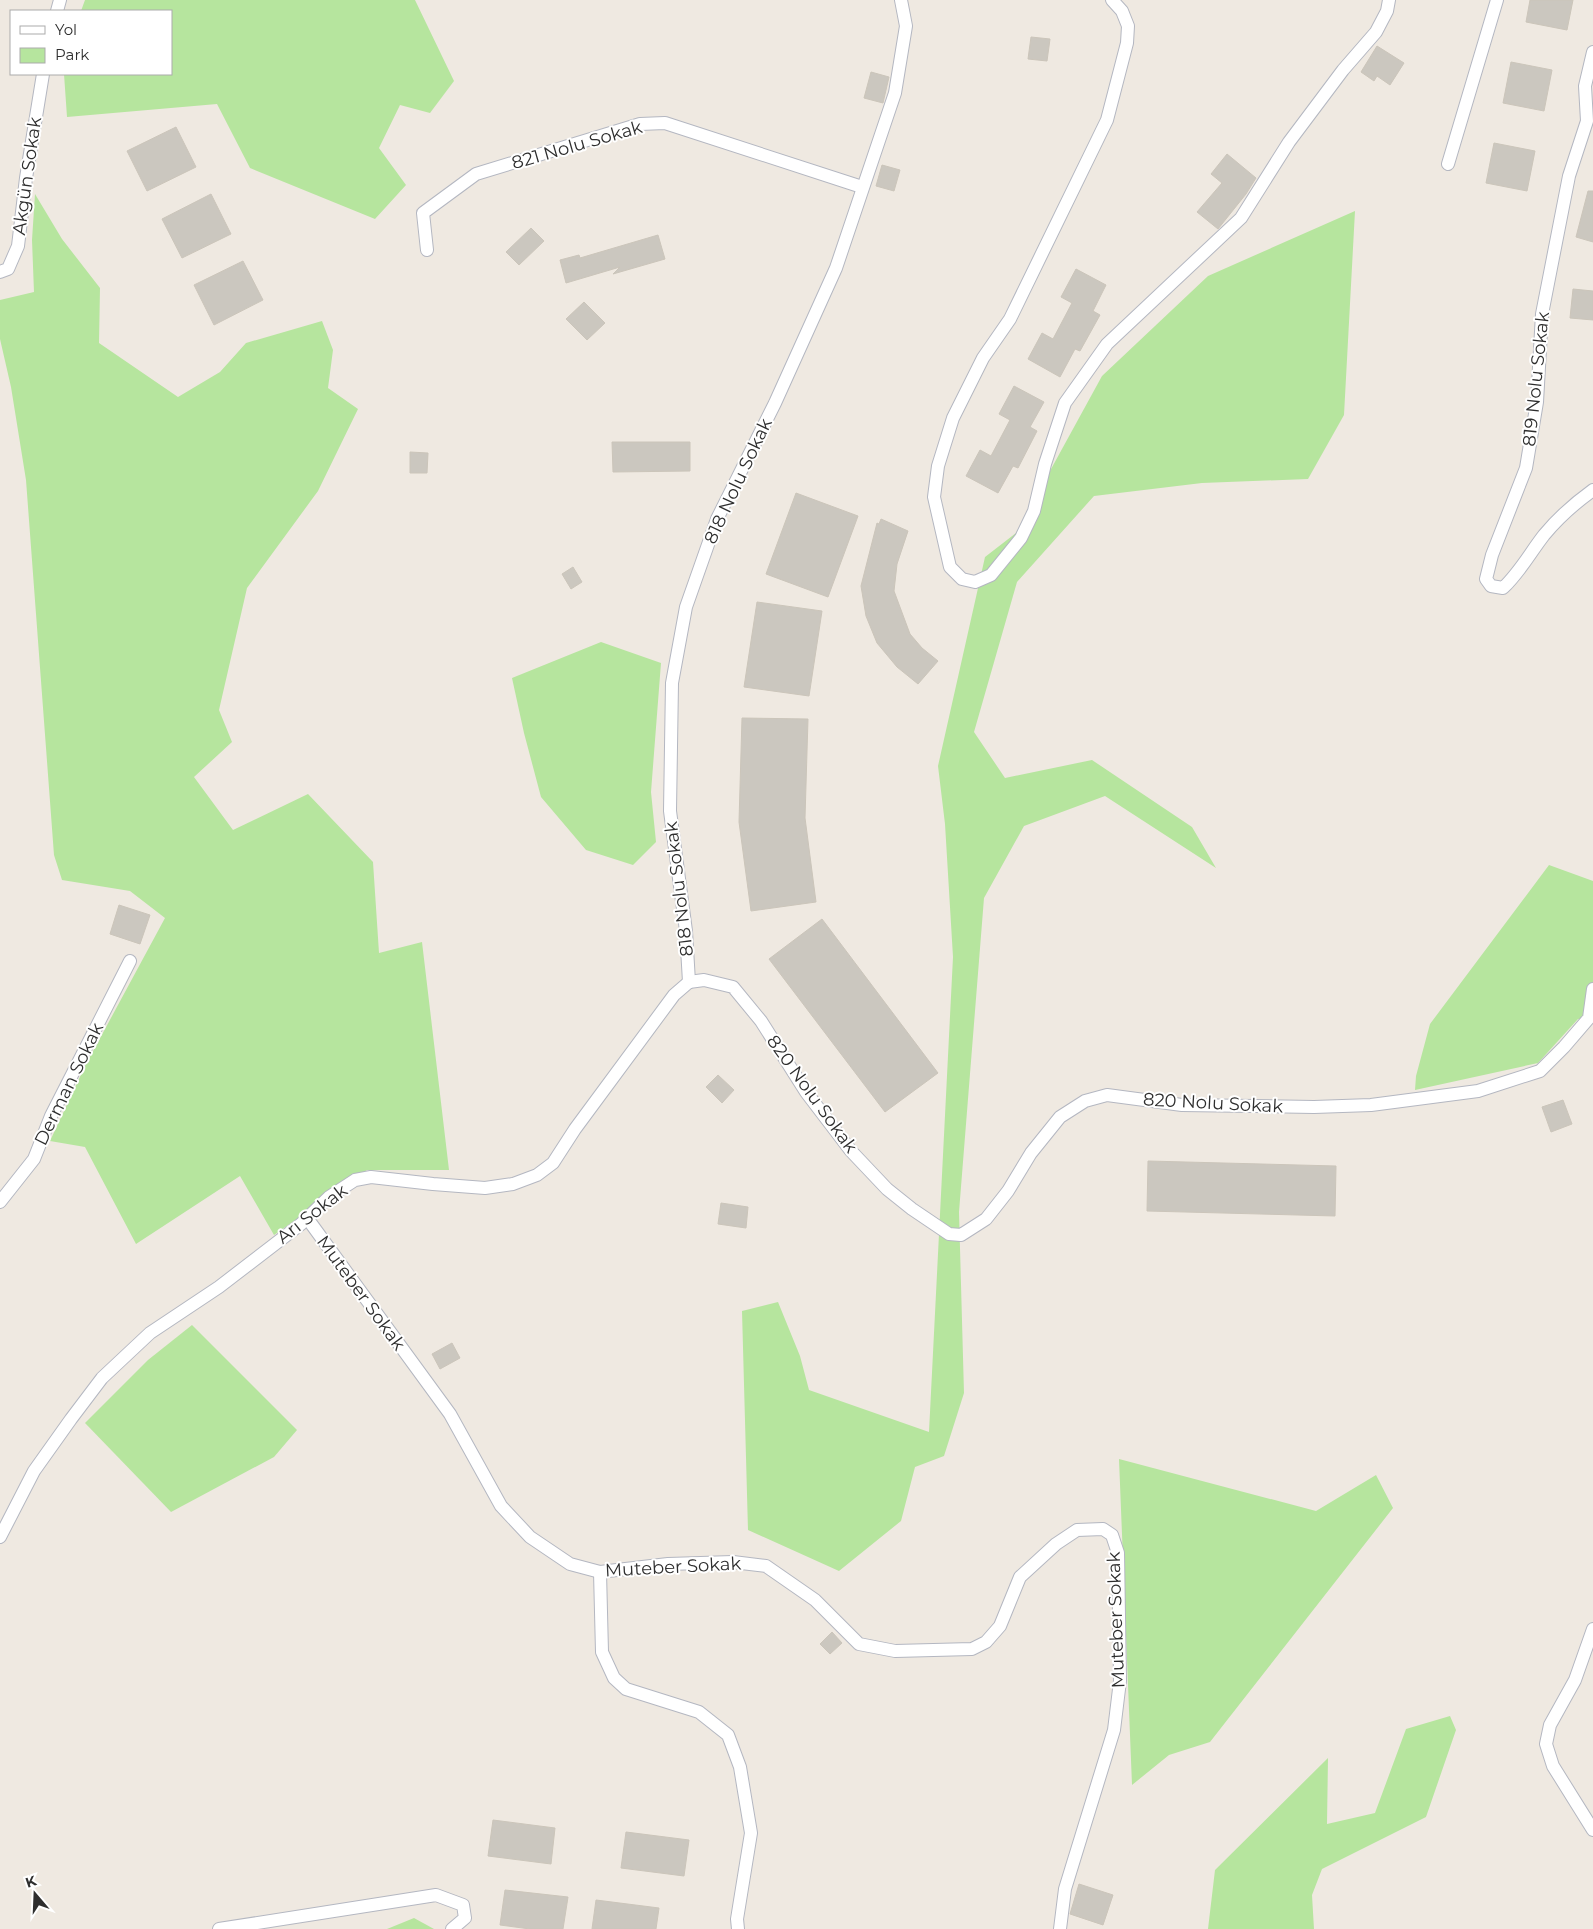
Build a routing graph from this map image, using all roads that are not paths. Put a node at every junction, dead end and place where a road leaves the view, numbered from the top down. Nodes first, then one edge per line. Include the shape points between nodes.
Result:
1 (901, 0) edge
2 (1112, 0) edge
3 (1389, 0) edge
4 (1497, 0) edge
5 (1593, 52) edge
6 (43, 75) edge
7 (1590, 121) edge
8 (1448, 164) dead end
9 (862, 187) junction
10 (427, 250) dead end
11 (0, 272) edge
12 (1593, 490) edge
13 (130, 961) dead end
14 (689, 982) junction
15 (1593, 989) edge
16 (0, 1202) edge
17 (307, 1218) junction
18 (0, 1537) edge
19 (600, 1572) junction
20 (1593, 1629) edge
21 (1593, 1830) edge
22 (219, 1929) edge
23 (452, 1929) edge
24 (738, 1929) edge
25 (1060, 1929) edge

1 - 9 street, 818 Nolu Sokak via 906,26 895,93
2 - 3 street via 1122,11 1128,26 1128,43 1107,120 1010,319 983,358 953,418 938,466 934,497 950,567 962,579 974,582 991,576 1021,538 1034,511 1065,403 1107,344 1241,218 1289,142 1376,32
4 - 8 street
5 - 7 street, 819 Nolu Sokak via 1585,86
6 - 11 street, Akgün Sokak via 18,246 8,269
7 - 12 street, 819 Nolu Sokak via 1569,176 1542,314 1537,402 1526,468 1492,555 1486,579 1491,586 1503,588 1516,576 1544,536 1576,502
9 - 10 street, 821 Nolu Sokak via 665,123 640,124 476,174 423,213
9 - 14 street, 818 Nolu Sokak via 836,268 775,403 717,518 686,607 672,683 670,811 686,931
13 - 16 street, Derman Sokak via 51,1116 34,1159
14 - 15 street, 820 Nolu Sokak via 704,980 733,988 761,1021 806,1092 857,1157 887,1189 912,1209 949,1234 961,1235 986,1220 1030,1153 1060,1118 1085,1101 1107,1096 1182,1105 1314,1107 1372,1105 1478,1092 1540,1071 1589,1018
14 - 17 street, Arı Sokak via 674,995 553,1163 537,1175 513,1184 485,1188 371,1177 356,1180 329,1197
17 - 18 street, Arı Sokak via 219,1286 150,1333 102,1378 34,1471
17 - 19 street, Muteber Sokak via 450,1414 501,1506 530,1537 570,1564
19 - 24 street via 602,1652 614,1678 626,1689 699,1712 728,1735 740,1767 751,1833
19 - 25 street, Muteber Sokak via 668,1564 733,1562 766,1566 816,1600 859,1644 895,1650 972,1649 986,1642 1000,1626 1020,1578 1056,1544 1077,1530 1103,1529 1112,1535 1118,1553 1120,1681 1114,1730 1065,1888
20 - 21 street via 1576,1680 1550,1725 1546,1744 1553,1766
22 - 23 street via 436,1895 463,1905 465,1918

